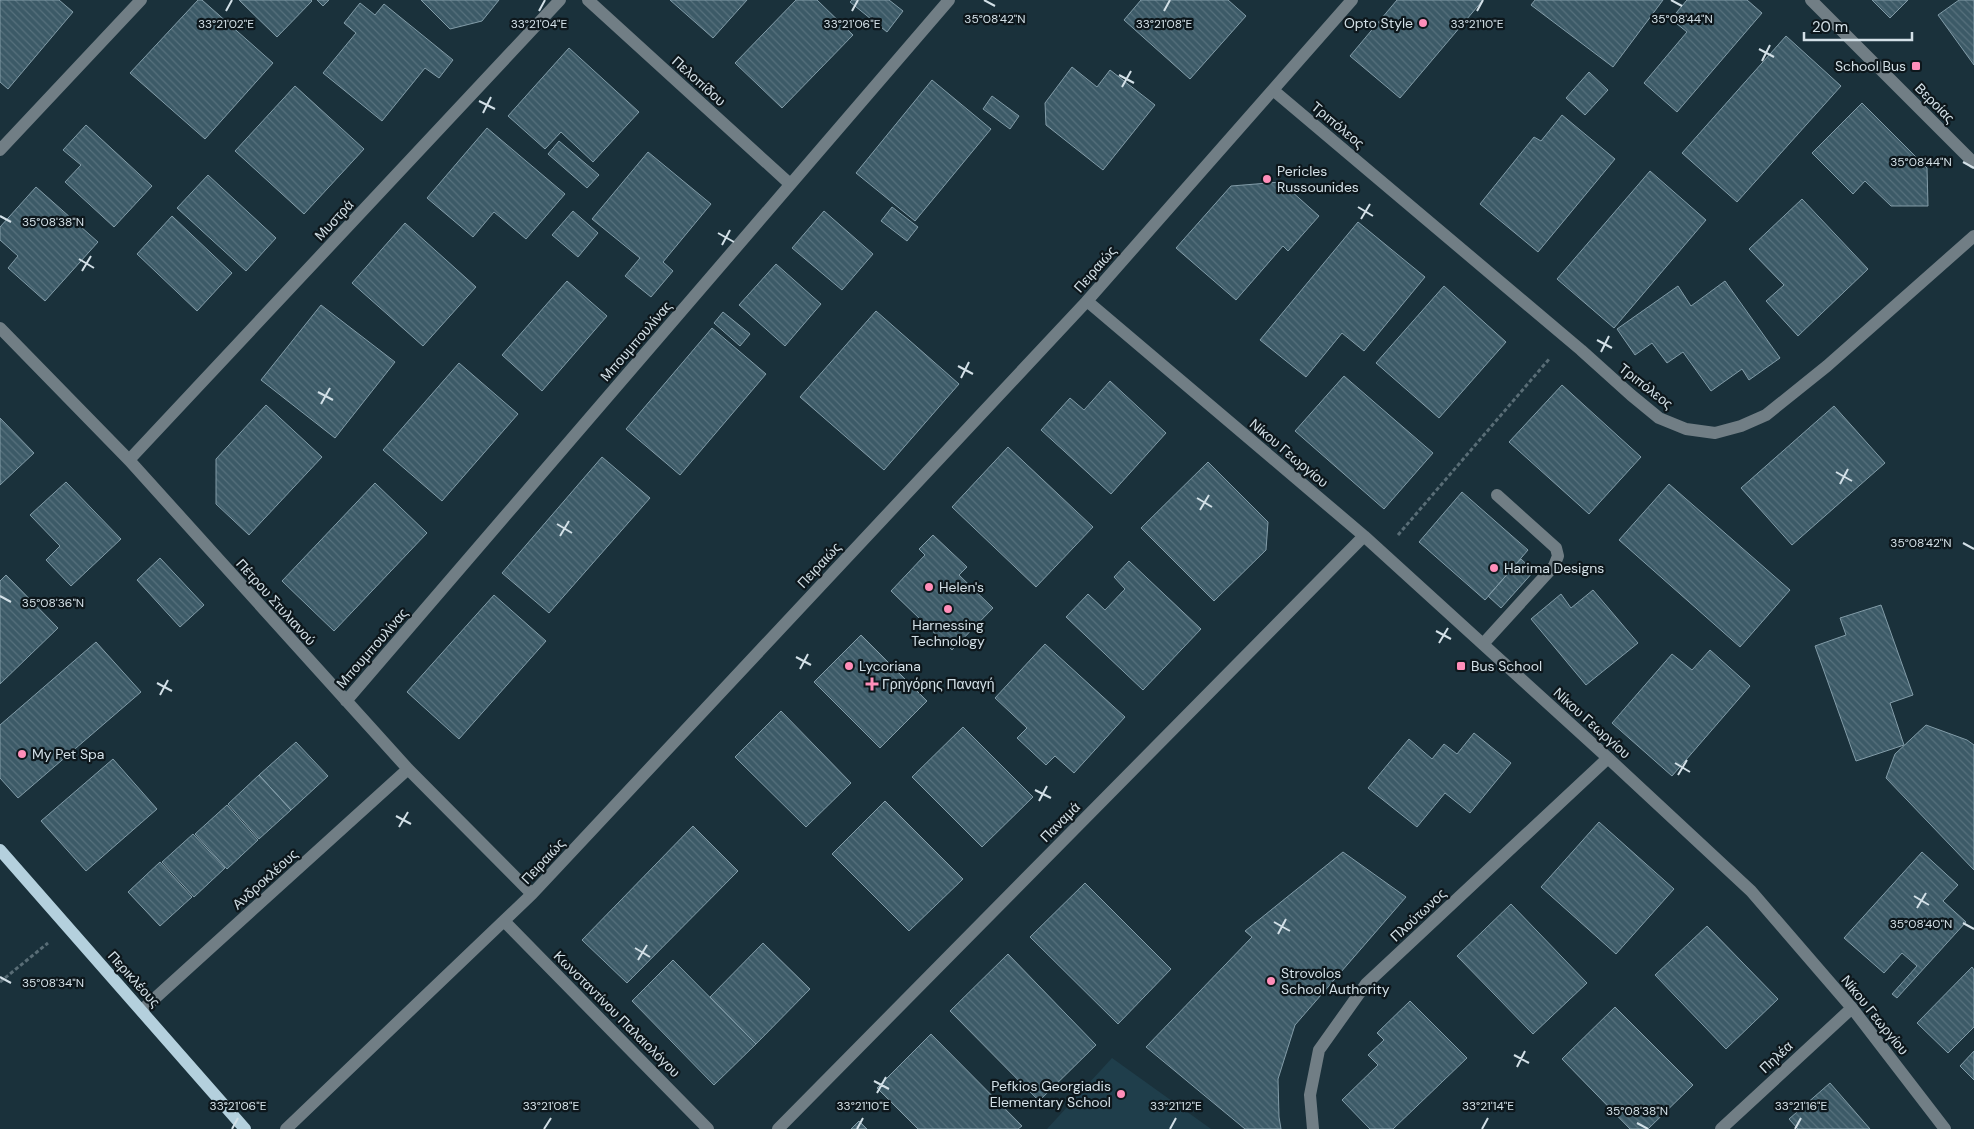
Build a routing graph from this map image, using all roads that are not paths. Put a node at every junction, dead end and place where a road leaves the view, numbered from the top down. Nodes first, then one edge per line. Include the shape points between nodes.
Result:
1 (141, 0) edge
2 (560, 0) edge
3 (588, 0) edge
4 (949, 0) edge
5 (1352, 0) edge
6 (1811, 0) edge
7 (1273, 90) junction
8 (0, 150) edge
9 (1974, 163) edge
10 (790, 184) junction
11 (1974, 236) edge
12 (1087, 301) junction
13 (0, 328) edge
14 (129, 460) junction
15 (1497, 495) dead end
16 (1364, 536) junction
17 (1483, 644) junction
18 (346, 701) junction
19 (1608, 758) junction
20 (408, 769) junction
21 (0, 850) edge
22 (532, 894) junction
23 (504, 921) junction
24 (1852, 1008) junction
25 (142, 1010) junction
26 (245, 1129) edge
27 (286, 1129) edge
28 (708, 1129) edge
29 (778, 1129) edge
30 (1313, 1129) edge
31 (1721, 1129) edge
32 (1945, 1129) edge

1 - 8 street
2 - 14 street, Μυστρά
3 - 10 street, Πελοπίδου
4 - 10 street, Μπουμπουλίνας
5 - 7 street, Πειραιώς
6 - 9 street, Βεροίας
7 - 11 street, Τριπόλεος via 1659,418 1686,429 1715,434 1766,415 1791,397
7 - 12 street, Πειραιώς
10 - 18 street, Μπουμπουλίνας
12 - 16 street, Νίκου Γεωργίου
12 - 22 street, Πειραιώς
13 - 14 street, Πέτρου Στυλιανού
14 - 18 street, Πέτρου Στυλιανού
15 - 17 street via 1556,548 1558,556 1554,566
16 - 17 street, Νίκου Γεωργίου
16 - 29 street, Παναμά
17 - 19 street, Νίκου Γεωργίου
18 - 20 street, Πέτρου Στυλιανού
19 - 24 street, Νίκου Γεωργίου via 1751,892
19 - 30 street, Πλούτωνος via 1366,984 1319,1050 1310,1095
20 - 22 street, Πέτρου Στυλιανού
20 - 25 street, Ανδροκλέους
21 - 25 main road, Περικλέους
22 - 23 street, Πειραιώς
23 - 27 street, Πειραιώς
23 - 28 street, Κωνσταντίνου Παλαιολόγου
24 - 31 street, Πηλέα
24 - 32 street, Νίκου Γεωργίου
25 - 26 main road, Περικλέους

